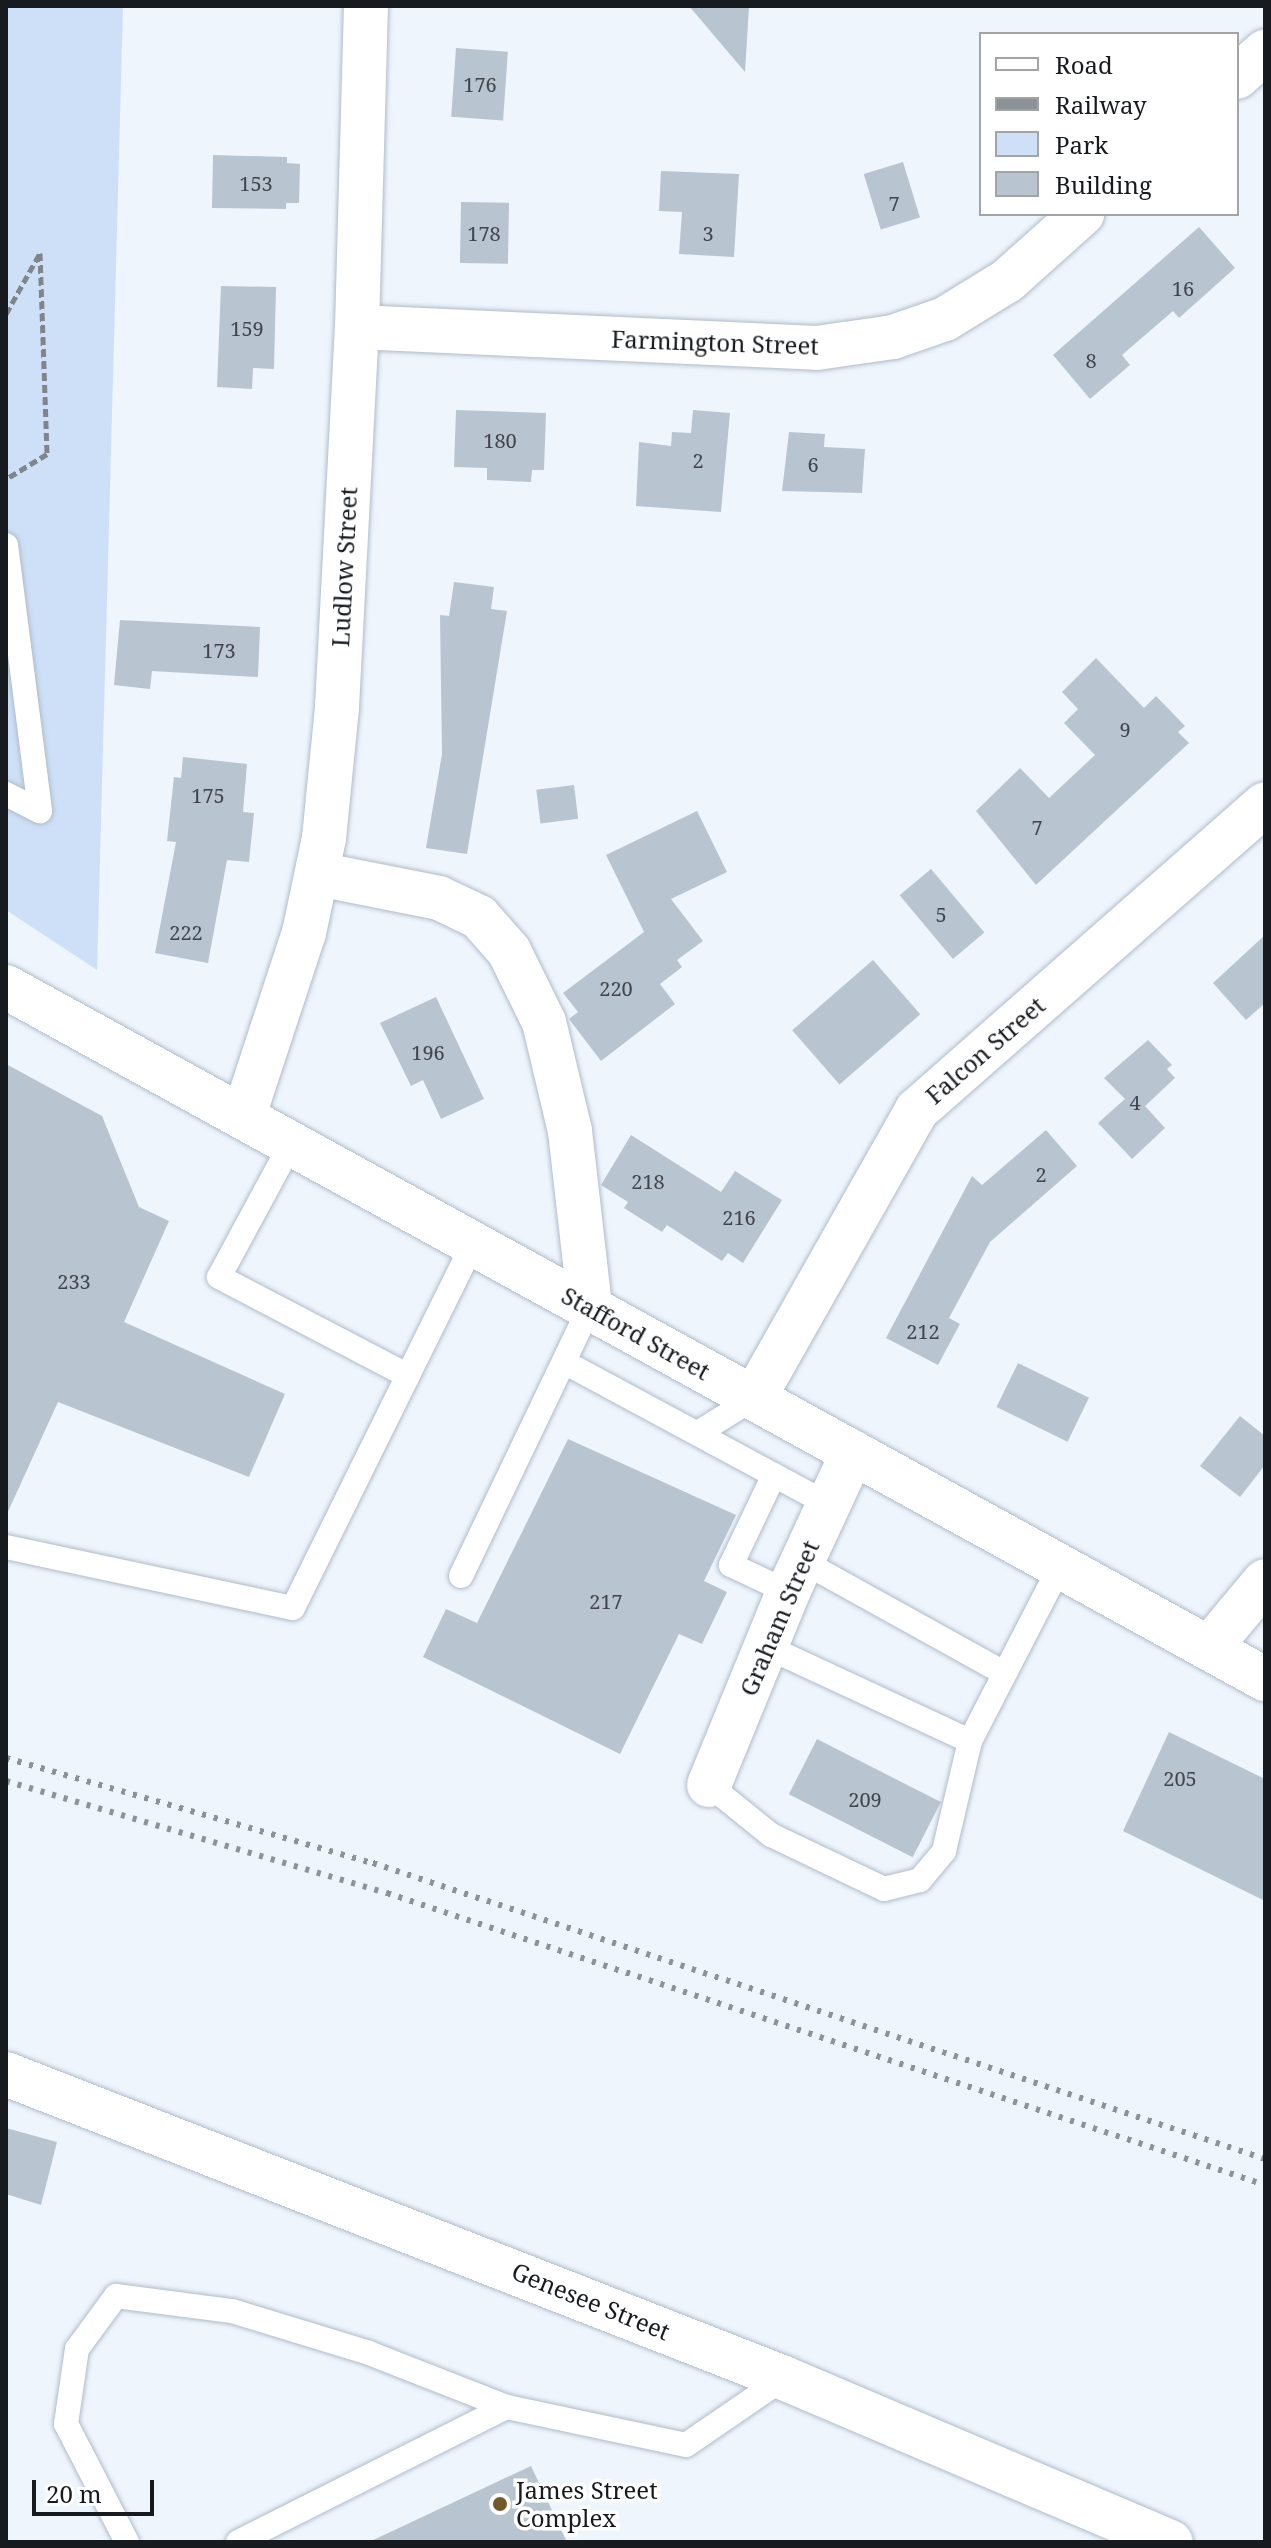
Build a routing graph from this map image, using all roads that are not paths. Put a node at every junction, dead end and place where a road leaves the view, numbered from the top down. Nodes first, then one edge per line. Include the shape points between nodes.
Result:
1 (366, 6) edge
2 (1265, 52) edge
3 (1239, 75) edge
4 (1080, 216) edge
5 (357, 327) junction
6 (6, 545) edge
7 (6, 794) edge
8 (1265, 804) edge
9 (318, 874) junction
10 (6, 987) edge
11 (244, 1115) junction
12 (292, 1142) junction
13 (474, 1242) junction
14 (590, 1307) junction
15 (564, 1362) junction
16 (408, 1376) junction
17 (754, 1398) junction
18 (698, 1433) junction
19 (853, 1452) junction
20 (774, 1475) junction
21 (828, 1504) junction
22 (6, 1547) edge
23 (1060, 1567) junction
24 (461, 1576) dead end
25 (795, 1576) junction
26 (1265, 1581) edge
27 (765, 1646) junction
28 (1209, 1648) junction
29 (1004, 1673) junction
30 (1265, 1679) edge
31 (970, 1741) junction
32 (709, 1785) joint
33 (6, 2074) edge
34 (784, 2378) junction
35 (507, 2407) junction
36 (127, 2542) edge
37 (238, 2542) edge
38 (1171, 2542) edge

1 - 5 street, Ludlow Street
2 - 3 street
4 - 5 street, Farmington Street via 1007,281 945,319 893,337 817,348
5 - 9 street, Ludlow Street via 337,707
6 - 7 lane via 40,811
8 - 17 street, Falcon Street via 917,1110
9 - 11 street, Ludlow Street
9 - 14 street via 439,898 479,917 509,951 544,1022 570,1131
10 - 11 street, Stafford Street
11 - 12 street, Stafford Street
12 - 13 street, Stafford Street
12 - 16 lane via 219,1277
13 - 14 street, Stafford Street
13 - 16 lane
14 - 15 lane
14 - 17 street, Stafford Street
15 - 18 lane
15 - 24 lane
16 - 22 lane via 293,1608
17 - 18 lane
17 - 19 street, Stafford Street
18 - 20 lane
19 - 21 street, Graham Street
19 - 23 street, Stafford Street
20 - 21 lane
20 - 25 lane via 731,1565
21 - 25 street, Graham Street
23 - 28 street, Stafford Street
23 - 29 lane
25 - 27 street, Graham Street
25 - 29 lane
26 - 28 street
27 - 31 lane
27 - 32 street, Graham Street
28 - 30 street, Stafford Street
29 - 31 lane
31 - 32 lane via 944,1851 920,1880 884,1889 771,1835
33 - 34 street, Genesee Street
34 - 35 lane via 686,2445
34 - 38 street, Genesee Street
35 - 36 lane via 369,2353 232,2311 116,2296 77,2349 66,2424
35 - 37 lane

